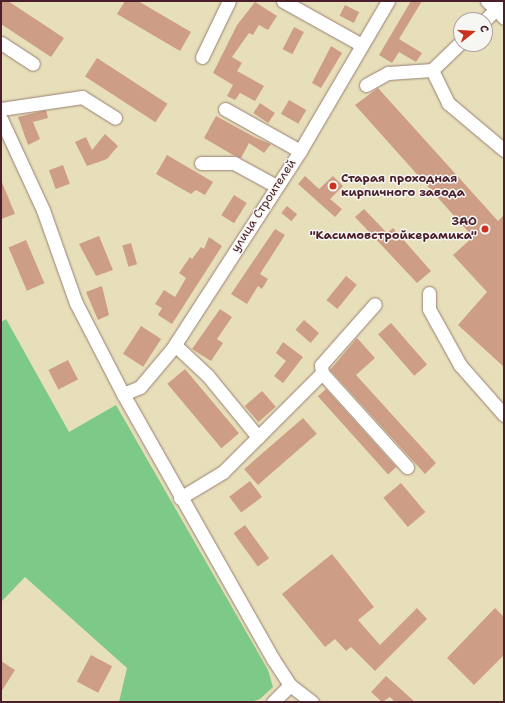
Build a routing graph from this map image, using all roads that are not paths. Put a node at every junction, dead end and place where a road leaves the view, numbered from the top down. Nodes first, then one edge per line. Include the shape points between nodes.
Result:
1 (229, 1) edge
2 (283, 1) edge
3 (388, 1) edge
4 (1, 43) edge
5 (360, 44) junction
6 (453, 50) edge
7 (202, 57) dead end
8 (33, 64) dead end
9 (432, 70) junction
10 (366, 85) dead end
11 (225, 109) dead end
12 (1, 110) edge
13 (115, 118) dead end
14 (1, 119) edge
15 (504, 150) edge
16 (300, 151) junction
17 (201, 163) dead end
18 (276, 186) junction
19 (429, 293) dead end
20 (375, 304) dead end
21 (175, 345) junction
22 (322, 373) junction
23 (123, 394) junction
24 (504, 415) edge
25 (258, 437) junction
26 (407, 467) dead end
27 (180, 498) junction
28 (290, 685) junction
29 (273, 702) edge
30 (312, 702) edge

1 - 7 street
2 - 5 street
3 - 5 street, улица Строителей
4 - 8 street
5 - 16 street, улица Строителей
6 - 9 street
9 - 10 street via 388,73
9 - 15 street via 448,103
11 - 16 street
12 - 13 street via 82,97
14 - 23 street via 43,210 76,303
16 - 18 street, улица Строителей
17 - 18 street via 234,163
18 - 21 street, улица Строителей
19 - 24 street via 429,310 460,365
20 - 22 street via 321,365
21 - 23 street, улица Строителей via 140,387
21 - 25 street via 208,376
22 - 25 street
22 - 26 street
23 - 27 street
25 - 27 street via 223,472
27 - 28 street
28 - 29 street
28 - 30 street

